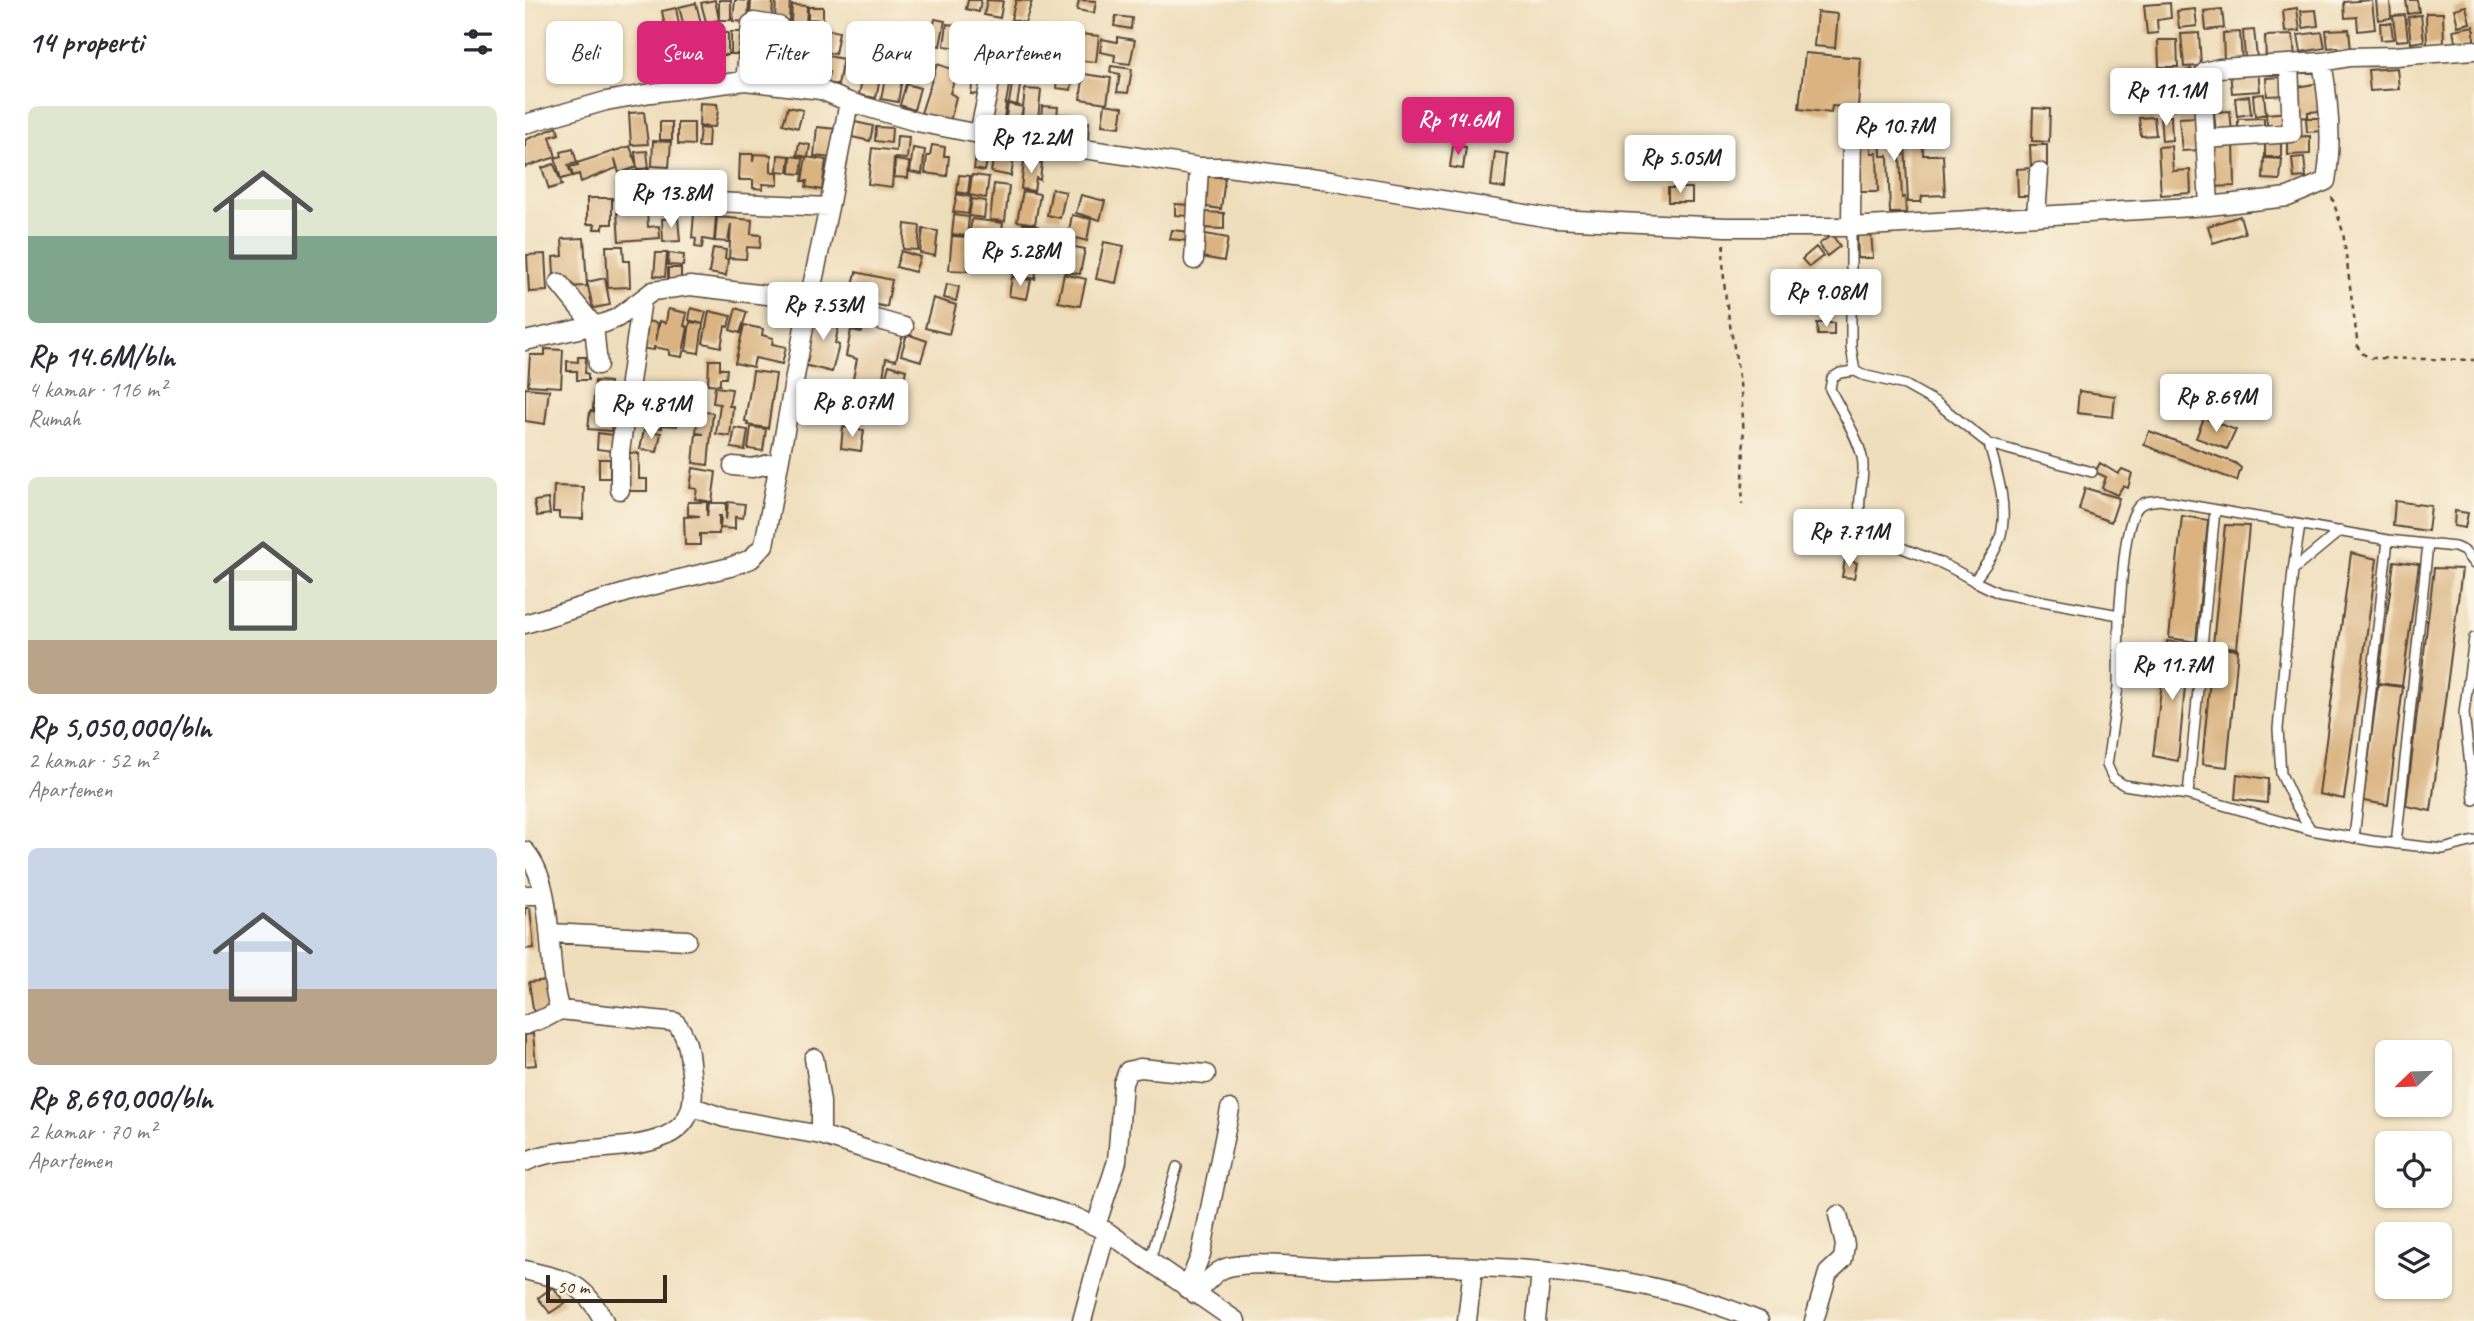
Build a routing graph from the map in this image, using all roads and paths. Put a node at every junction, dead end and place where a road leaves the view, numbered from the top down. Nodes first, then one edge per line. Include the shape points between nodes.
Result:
1 (2474, 50) edge
2 (2322, 62) junction
3 (2290, 64) junction
4 (740, 82) edge
5 (770, 84) edge
6 (990, 84) edge
7 (849, 102) junction
8 (1852, 122) dead end
9 (525, 124) edge
10 (979, 134) junction
11 (2205, 139) junction
12 (1199, 167) junction
13 (2039, 172) dead end
14 (2326, 181) junction
15 (694, 201) dead end
16 (2209, 206) junction
17 (829, 207) junction
18 (2036, 216) junction
19 (1725, 227) junction
20 (1851, 227) junction
21 (1194, 260) dead end
22 (559, 283) dead end
23 (642, 299) junction
24 (809, 300) junction
25 (594, 326) junction
26 (904, 327) dead end
27 (525, 341) edge
28 (2474, 360) edge
29 (598, 365) dead end
30 (1855, 371) junction
31 (1989, 444) junction
32 (778, 462) junction
33 (733, 466) dead end
34 (2092, 472) dead end
35 (620, 490) dead end
36 (1742, 504) dead end
37 (2215, 510) junction
38 (2300, 526) junction
39 (2340, 531) junction
40 (2389, 540) junction
41 (2428, 544) junction
42 (2473, 557) edge
43 (2293, 570) junction
44 (1974, 581) junction
45 (2119, 615) junction
46 (525, 624) edge
47 (2474, 638) edge
48 (2469, 714) edge
49 (2188, 795) junction
50 (2474, 800) edge
51 (2311, 830) junction
52 (2354, 838) junction
53 (2474, 841) edge
54 (2396, 844) junction
55 (525, 851) edge
56 (534, 895) edge
57 (550, 933) junction
58 (687, 940) dead end
59 (560, 1010) junction
60 (525, 1025) edge
61 (814, 1058) dead end
62 (1206, 1074) dead end
63 (693, 1107) junction
64 (1230, 1110) dead end
65 (821, 1135) junction
66 (525, 1162) edge
67 (1177, 1167) dead end
68 (1838, 1215) dead end
69 (1101, 1229) junction
70 (1150, 1261) junction
71 (1473, 1268) junction
72 (525, 1270) edge
73 (1541, 1272) junction
74 (1191, 1292) junction
75 (604, 1321) edge
76 (1082, 1321) edge
77 (1235, 1321) edge
78 (1467, 1321) edge
79 (1536, 1321) edge
80 (1759, 1321) edge
81 (1814, 1321) edge

1 - 2 street
2 - 3 street
2 - 14 street via 2329,99
3 - 11 street via 2205,72
3 - 11 street via 2292,133
4 - 9 street via 651,93
5 - 7 street via 821,90
6 - 10 street
7 - 10 street
7 - 17 street
8 - 20 street
10 - 12 street
11 - 16 street
12 - 19 street via 1329,181 1556,219
12 - 21 street
13 - 18 street
14 - 16 street via 2288,197
14 - 28 path via 2343,232 2358,346 2363,354 2383,359
15 - 17 street
16 - 18 street
17 - 24 street
18 - 20 street
19 - 20 street
19 - 36 path via 1722,268 1745,439
20 - 30 lane
22 - 25 street
23 - 24 street via 662,288 690,286
23 - 25 street via 617,318
23 - 35 street via 620,451
24 - 26 street
24 - 32 street
25 - 27 street
25 - 29 street
30 - 31 lane via 1906,385
30 - 44 lane via 1832,377 1830,389 1862,455 1859,498 1863,522 1892,543
31 - 34 lane
31 - 44 lane via 1999,482 2001,537
32 - 33 street via 752,468
32 - 46 street via 764,545 751,559
37 - 38 lane
37 - 45 lane via 2160,500 2137,508 2128,528
37 - 49 lane
38 - 39 lane
38 - 43 lane
39 - 40 lane
39 - 43 lane
40 - 41 lane
40 - 52 lane
41 - 42 lane via 2455,547
41 - 54 lane
43 - 51 lane via 2278,729 2281,774
44 - 45 lane via 1999,593
45 - 49 lane via 2118,687 2107,765 2113,778 2124,785
47 - 48 lane
48 - 50 lane
49 - 51 lane
51 - 52 lane
52 - 54 lane
53 - 54 lane via 2443,849
55 - 56 street via 538,873
56 - 57 street
57 - 58 street
57 - 59 street
59 - 60 street
59 - 63 street via 675,1022 688,1042
61 - 65 street
62 - 69 street via 1128,1071 1123,1083 1117,1161
63 - 65 street via 725,1118
63 - 66 street via 680,1128 661,1139
64 - 74 street
65 - 69 street
67 - 70 lane
68 - 81 street via 1845,1245 1843,1259 1828,1273
69 - 70 street
69 - 76 street
70 - 74 street
71 - 73 street
71 - 74 street via 1230,1266
71 - 78 street
72 - 75 street via 581,1288
73 - 79 street
73 - 80 street via 1640,1283 1725,1306
74 - 77 street

